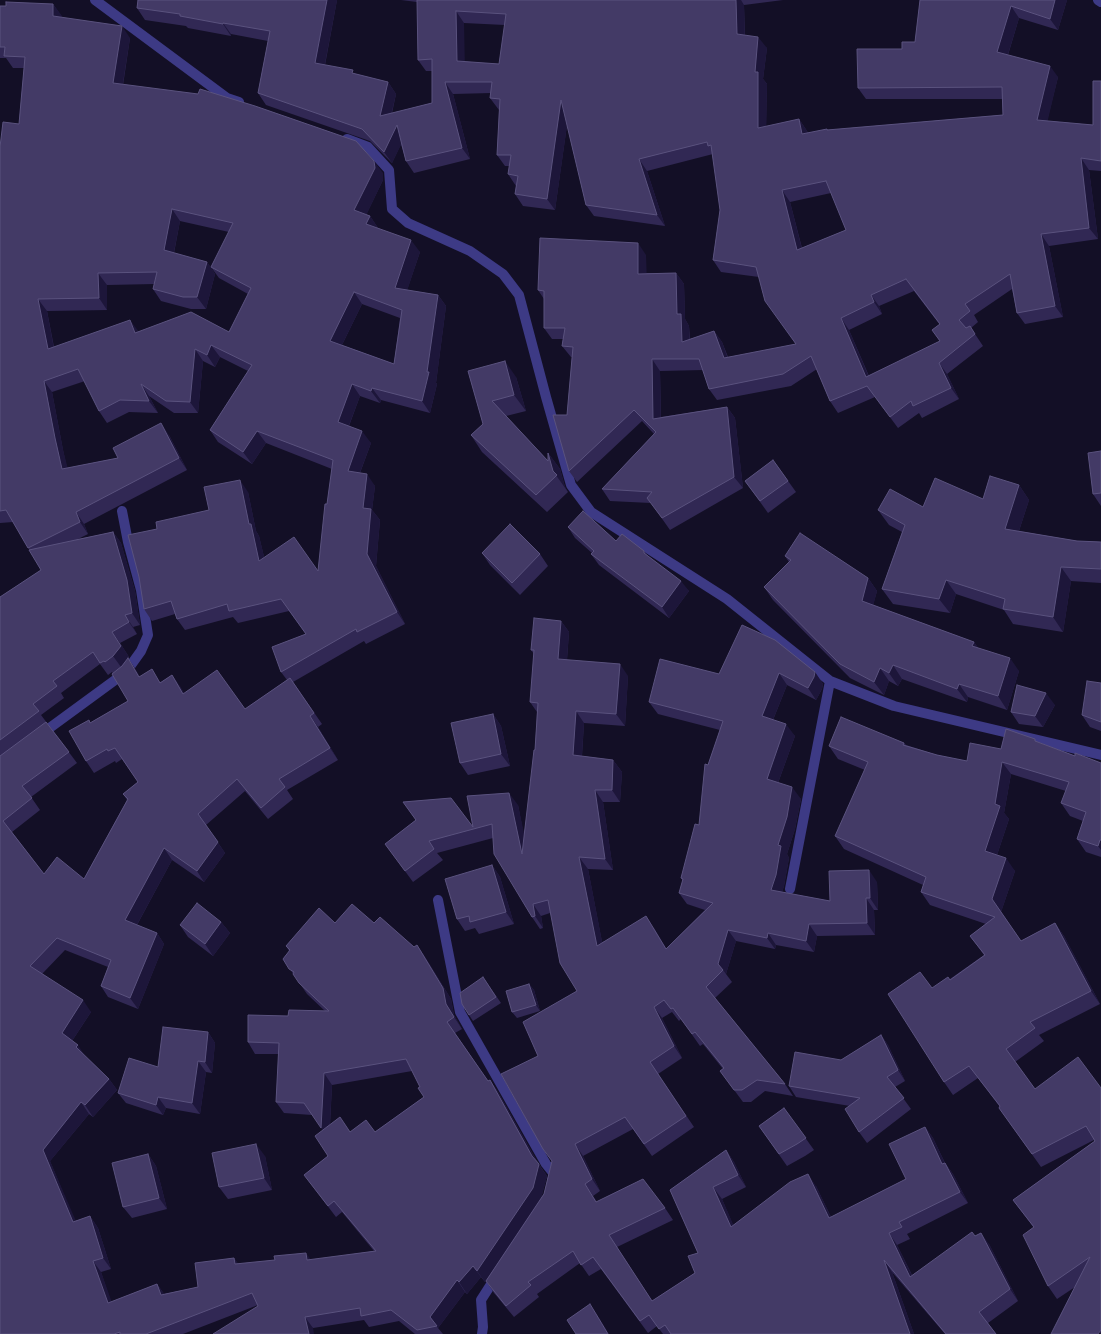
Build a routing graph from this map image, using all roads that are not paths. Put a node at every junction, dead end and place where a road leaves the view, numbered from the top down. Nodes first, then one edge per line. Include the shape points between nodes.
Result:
1 (95, 0) edge
2 (1098, 0) edge
3 (1101, 2) edge
4 (250, 106) edge
5 (339, 137) edge
6 (122, 511) dead end
7 (830, 681) junction
8 (34, 740) edge
9 (1101, 755) edge
10 (790, 889) dead end
11 (438, 900) dead end
12 (550, 1188) edge
13 (503, 1267) edge
14 (482, 1334) edge

1 - 4 street via 227,98
2 - 3 street
5 - 7 street via 368,147 389,170 392,209 397,214 408,223 470,251 503,274 519,295 571,485 591,512 727,599
6 - 8 street via 148,635 141,651 126,672
7 - 9 street via 894,706
7 - 10 street
11 - 12 street via 460,1012 554,1174
13 - 14 street via 481,1300

